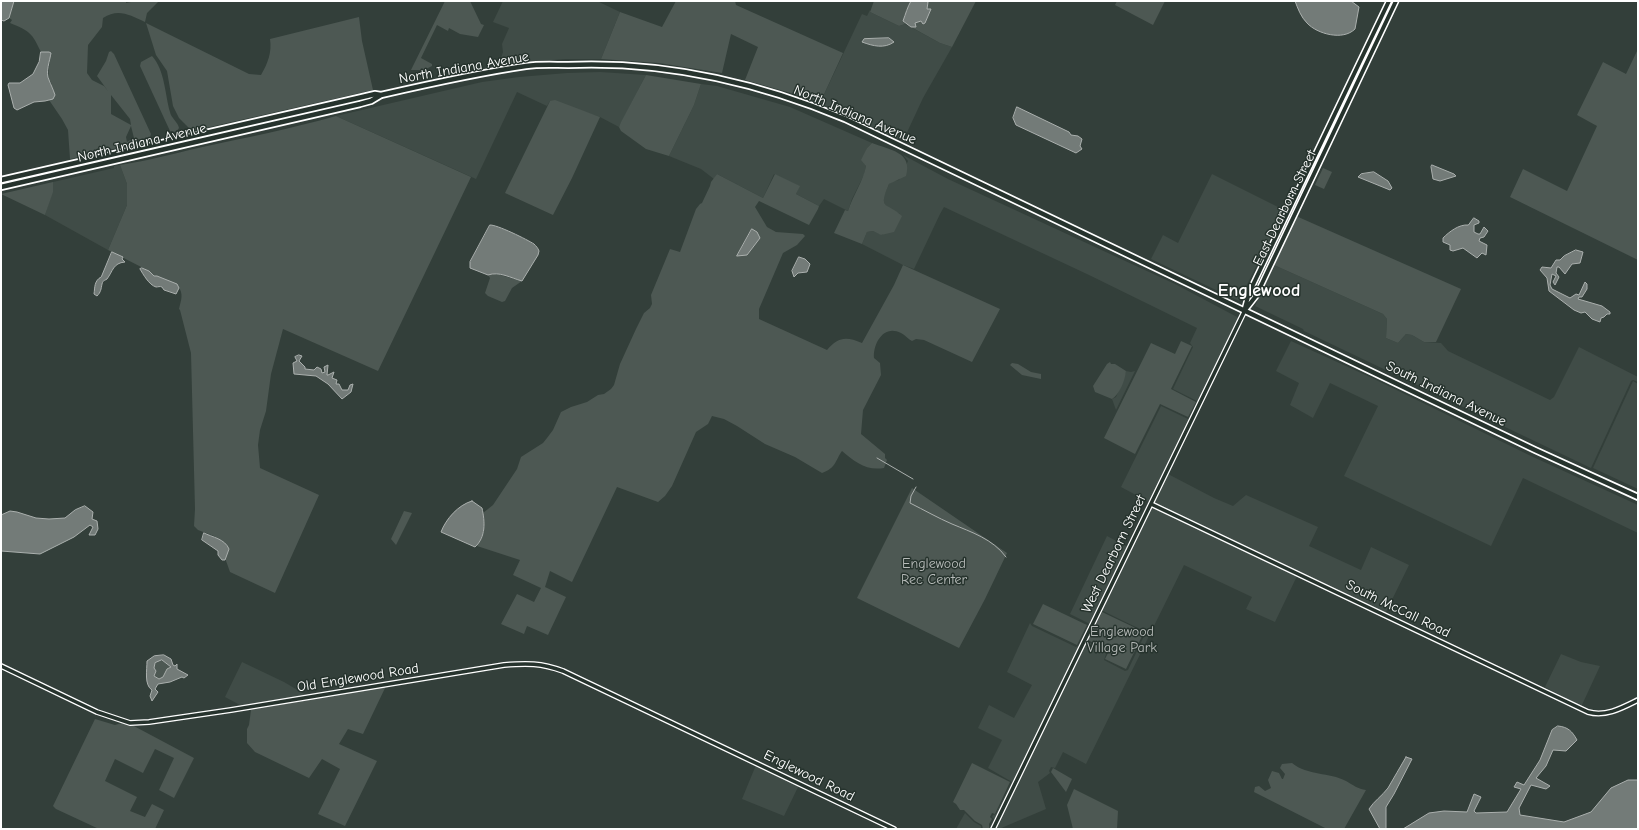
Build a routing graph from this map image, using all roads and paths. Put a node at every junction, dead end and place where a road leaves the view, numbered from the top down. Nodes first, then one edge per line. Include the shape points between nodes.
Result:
1 (1389, 1) edge
2 (1396, 1) edge
3 (381, 95) junction
4 (1, 180) edge
5 (1, 187) edge
6 (1245, 310) junction
7 (1638, 497) edge
8 (1151, 504) junction
9 (1, 666) edge
10 (1638, 700) edge
11 (714, 743) joint
12 (894, 829) edge
13 (992, 829) edge

1 - 6 main road, East Dearborn Street via 1249,293
2 - 6 main road, East Dearborn Street via 1256,296
3 - 4 main road, North Indiana Avenue via 374,94
3 - 5 main road, North Indiana Avenue via 360,104
3 - 6 main road, North Indiana Avenue via 528,66 579,64 662,68 740,83 845,119
6 - 7 main road, South Indiana Avenue
6 - 8 street, West Dearborn Street
8 - 10 street, South McCall Road via 1588,712 1607,713
8 - 13 street, West Dearborn Street
9 - 11 street, Old Englewood Road via 97,712 130,723 231,710 494,666 536,663 563,671
11 - 12 street, Englewood Road

